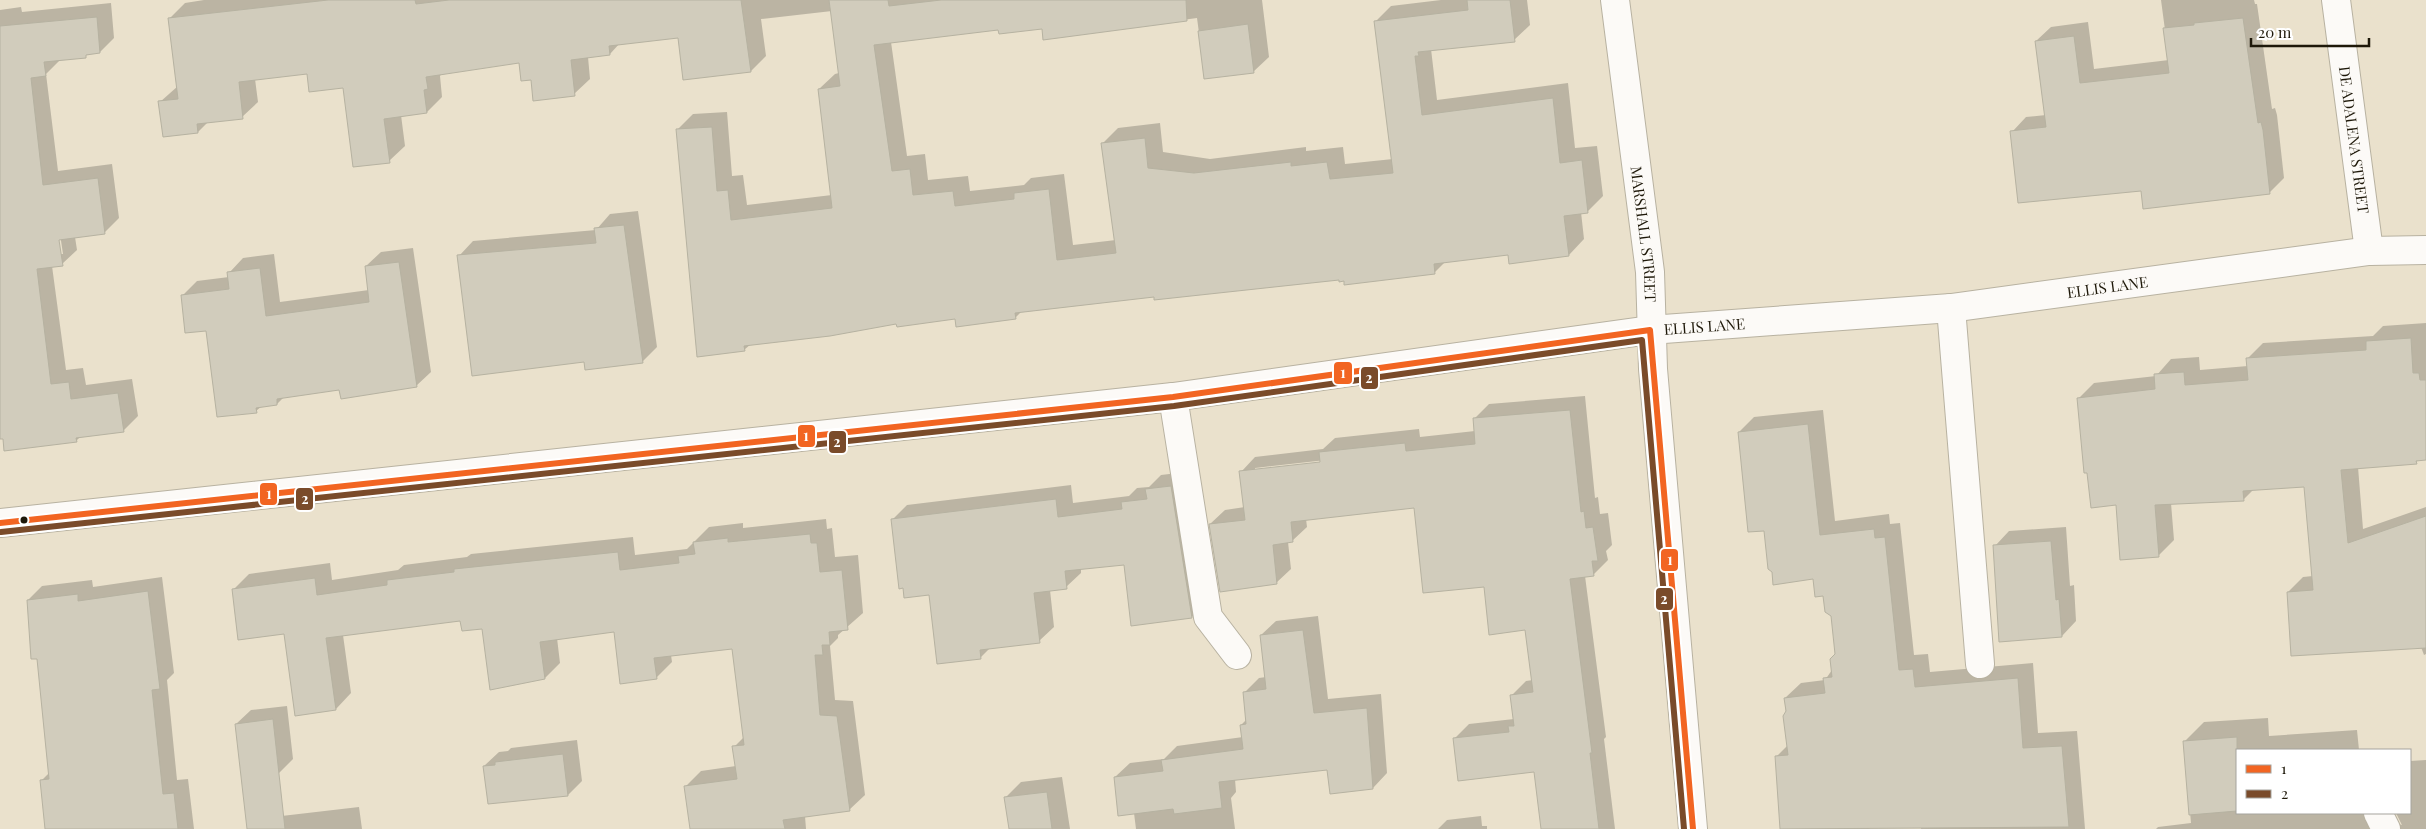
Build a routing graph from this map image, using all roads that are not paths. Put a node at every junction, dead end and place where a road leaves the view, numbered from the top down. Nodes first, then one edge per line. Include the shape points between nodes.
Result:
1 (1614, 0) edge
2 (2336, 0) edge
3 (2426, 250) edge
4 (2369, 251) junction
5 (1951, 308) junction
6 (1650, 330) junction
7 (1173, 398) junction
8 (0, 524) edge
9 (1237, 655) dead end
10 (1980, 664) dead end
11 (2378, 814) edge
12 (1693, 829) edge
13 (2386, 829) edge

1 - 6 street, MARSHALL STREET via 1650,272
2 - 4 street, DE ADALENA STREET
3 - 4 street, ELLIS LANE
4 - 5 street, ELLIS LANE
5 - 6 street, ELLIS LANE
5 - 10 street
6 - 7 street, ELLIS LANE
6 - 12 street, MARSHALL STREET
7 - 8 street, ELLIS LANE
7 - 9 street via 1208,617
11 - 13 street

